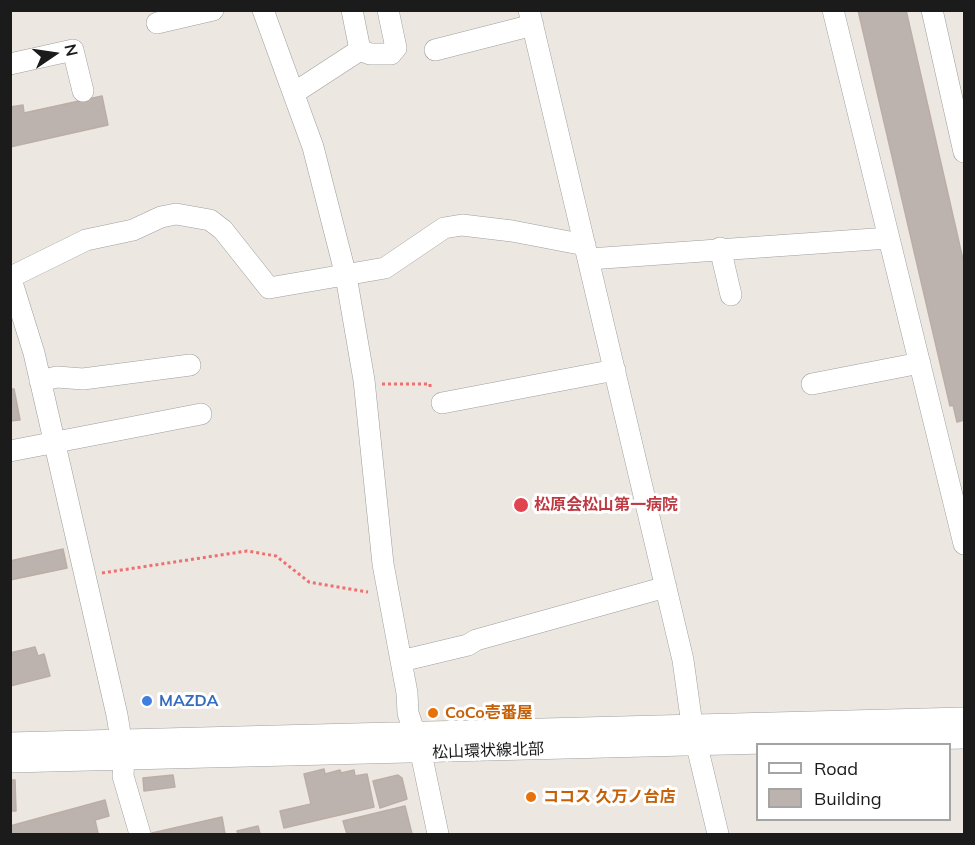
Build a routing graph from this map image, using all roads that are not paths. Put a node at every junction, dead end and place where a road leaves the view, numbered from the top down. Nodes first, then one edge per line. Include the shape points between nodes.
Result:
1 (213, 10) edge
2 (262, 10) edge
3 (352, 10) edge
4 (388, 10) edge
5 (833, 10) edge
6 (932, 10) edge
7 (168, 18) edge
8 (531, 18) edge
9 (360, 50) junction
10 (435, 50) dead end
11 (10, 64) edge
12 (83, 91) dead end
13 (294, 93) junction
14 (964, 152) edge
15 (889, 238) junction
16 (720, 248) junction
17 (587, 252) junction
18 (11, 276) edge
19 (346, 276) junction
20 (731, 295) dead end
21 (180, 360) dead end
22 (920, 363) junction
23 (615, 370) junction
24 (40, 381) junction
25 (812, 384) dead end
26 (439, 400) road end
27 (201, 414) dead end
28 (55, 443) junction
29 (10, 451) edge
30 (964, 544) edge
31 (666, 586) junction
32 (401, 661) junction
33 (964, 718) edge
34 (415, 733) junction
35 (695, 734) junction
36 (964, 738) edge
37 (10, 743) edge
38 (123, 749) junction
39 (421, 753) junction
40 (10, 762) edge
41 (140, 834) edge
42 (438, 834) edge
43 (718, 834) edge

1 - 7 street
2 - 13 street
3 - 9 street
4 - 9 street via 396,48 391,54
5 - 15 street
6 - 14 street
8 - 10 street
8 - 17 street
9 - 13 street
11 - 12 street via 73,50
13 - 19 street via 313,147
15 - 16 street
15 - 22 street
16 - 17 street
16 - 20 street
17 - 19 street via 512,231 462,225 444,228 385,268
17 - 23 street
18 - 19 street via 86,240 133,230 176,214 210,220 223,230 269,288
18 - 24 street
19 - 32 street via 364,380 376,510
21 - 24 street via 83,379 57,377
22 - 25 street
22 - 30 street
23 - 26 street
23 - 31 street
24 - 28 street
27 - 28 street
28 - 29 street
28 - 38 street
31 - 32 street
31 - 35 street
32 - 34 street via 408,713
33 - 35 street, 松山環状線北部
34 - 35 street, 松山環状線北部
34 - 38 street, 松山環状線北部
34 - 39 street
35 - 36 street, 松山環状線北部
35 - 39 street, 松山環状線北部
35 - 43 street
37 - 38 street, 松山環状線北部
38 - 39 street, 松山環状線北部
38 - 40 street, 松山環状線北部
38 - 41 street via 123,776
39 - 42 street

